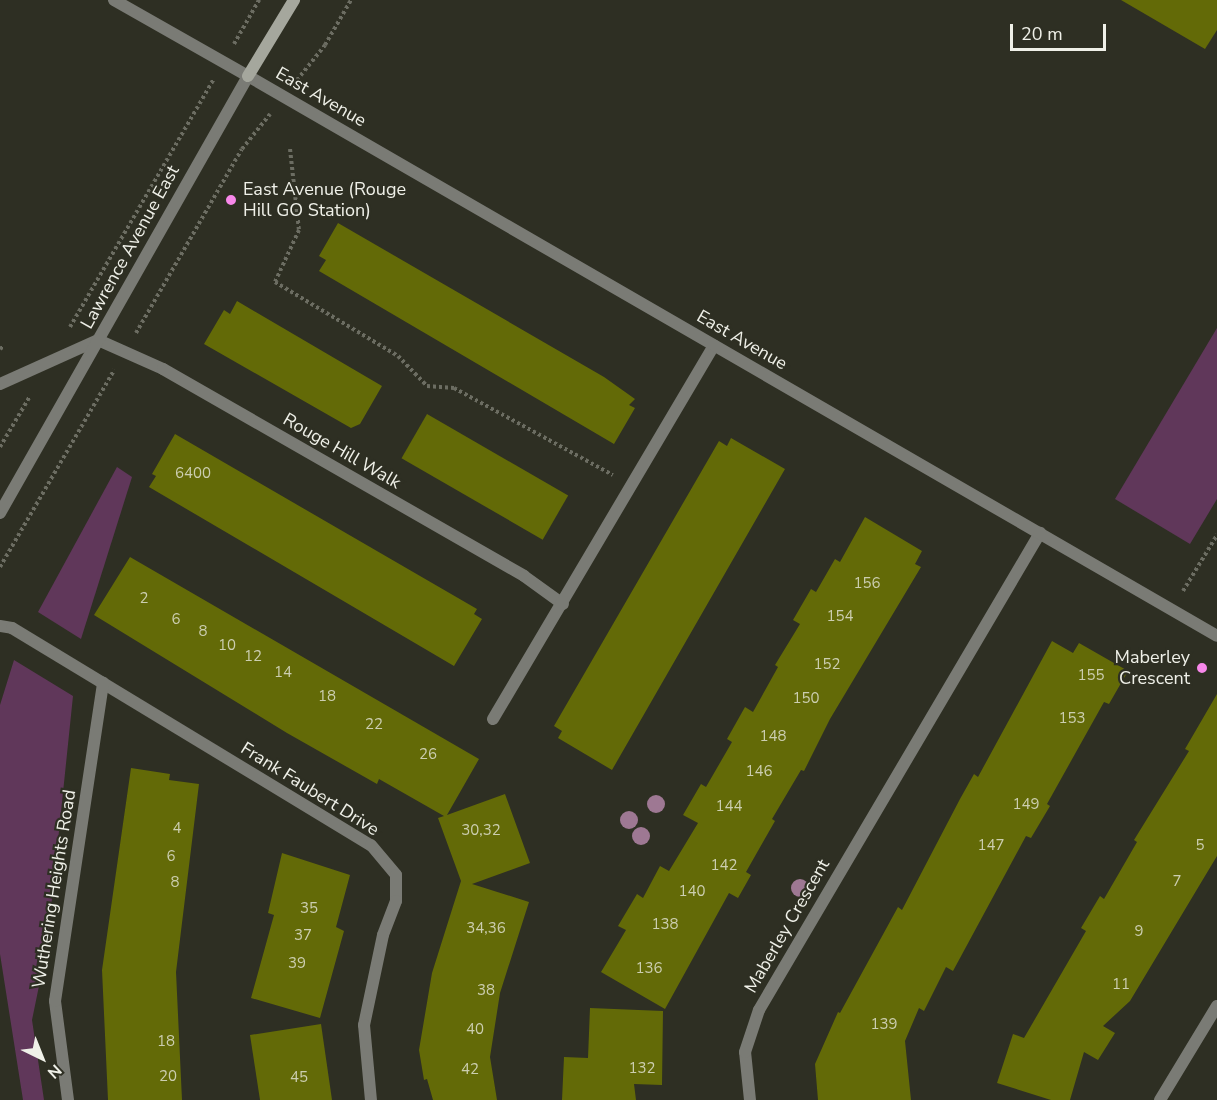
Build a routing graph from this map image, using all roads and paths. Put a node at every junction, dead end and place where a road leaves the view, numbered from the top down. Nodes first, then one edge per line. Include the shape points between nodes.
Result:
1 (114, 0) edge
2 (260, 0) edge
3 (294, 0) edge
4 (351, 0) edge
5 (253, 12) dead end
6 (325, 45) dead end
7 (248, 76) junction
8 (193, 114) dead end
9 (242, 149) dead end
10 (290, 150) dead end
11 (155, 300) dead end
12 (82, 305) dead end
13 (98, 340) junction
14 (714, 345) junction
15 (0, 384) edge
16 (103, 389) dead end
17 (29, 396) dead end
18 (0, 447) edge
19 (632, 485) junction
20 (0, 513) edge
21 (1040, 533) junction
22 (1217, 535) edge
23 (0, 567) edge
24 (563, 604) junction
25 (1172, 610) junction
26 (0, 626) edge
27 (1217, 636) edge
28 (103, 683) junction
29 (494, 719) dead end
30 (1217, 1006) edge
31 (68, 1100) edge
32 (371, 1100) edge
33 (750, 1100) edge
34 (1160, 1100) edge

1 - 7 street, East Avenue
2 - 5 path
3 - 7 main road, Lawrence Avenue East
4 - 6 path
7 - 13 street, Lawrence Avenue East
7 - 14 street, East Avenue
8 - 12 path
9 - 11 path
10 - 19 path via 299,230 275,282 398,356 427,386 454,388
13 - 15 street
13 - 20 street, Lawrence Avenue East
13 - 24 street, Rouge Hill Walk via 163,369 524,576
14 - 19 street
14 - 21 street, East Avenue
16 - 23 path
17 - 18 path
19 - 24 street
21 - 25 street, East Avenue
21 - 33 street, Maberley Crescent via 759,1010 745,1052
22 - 25 path
24 - 29 street
25 - 27 street, East Avenue
26 - 28 street, Frank Faubert Drive via 12,628
28 - 31 street, Wuthering Heights Road via 55,1001
28 - 32 street, Frank Faubert Drive via 371,845 396,874 396,901 384,935 364,1025
30 - 34 street

